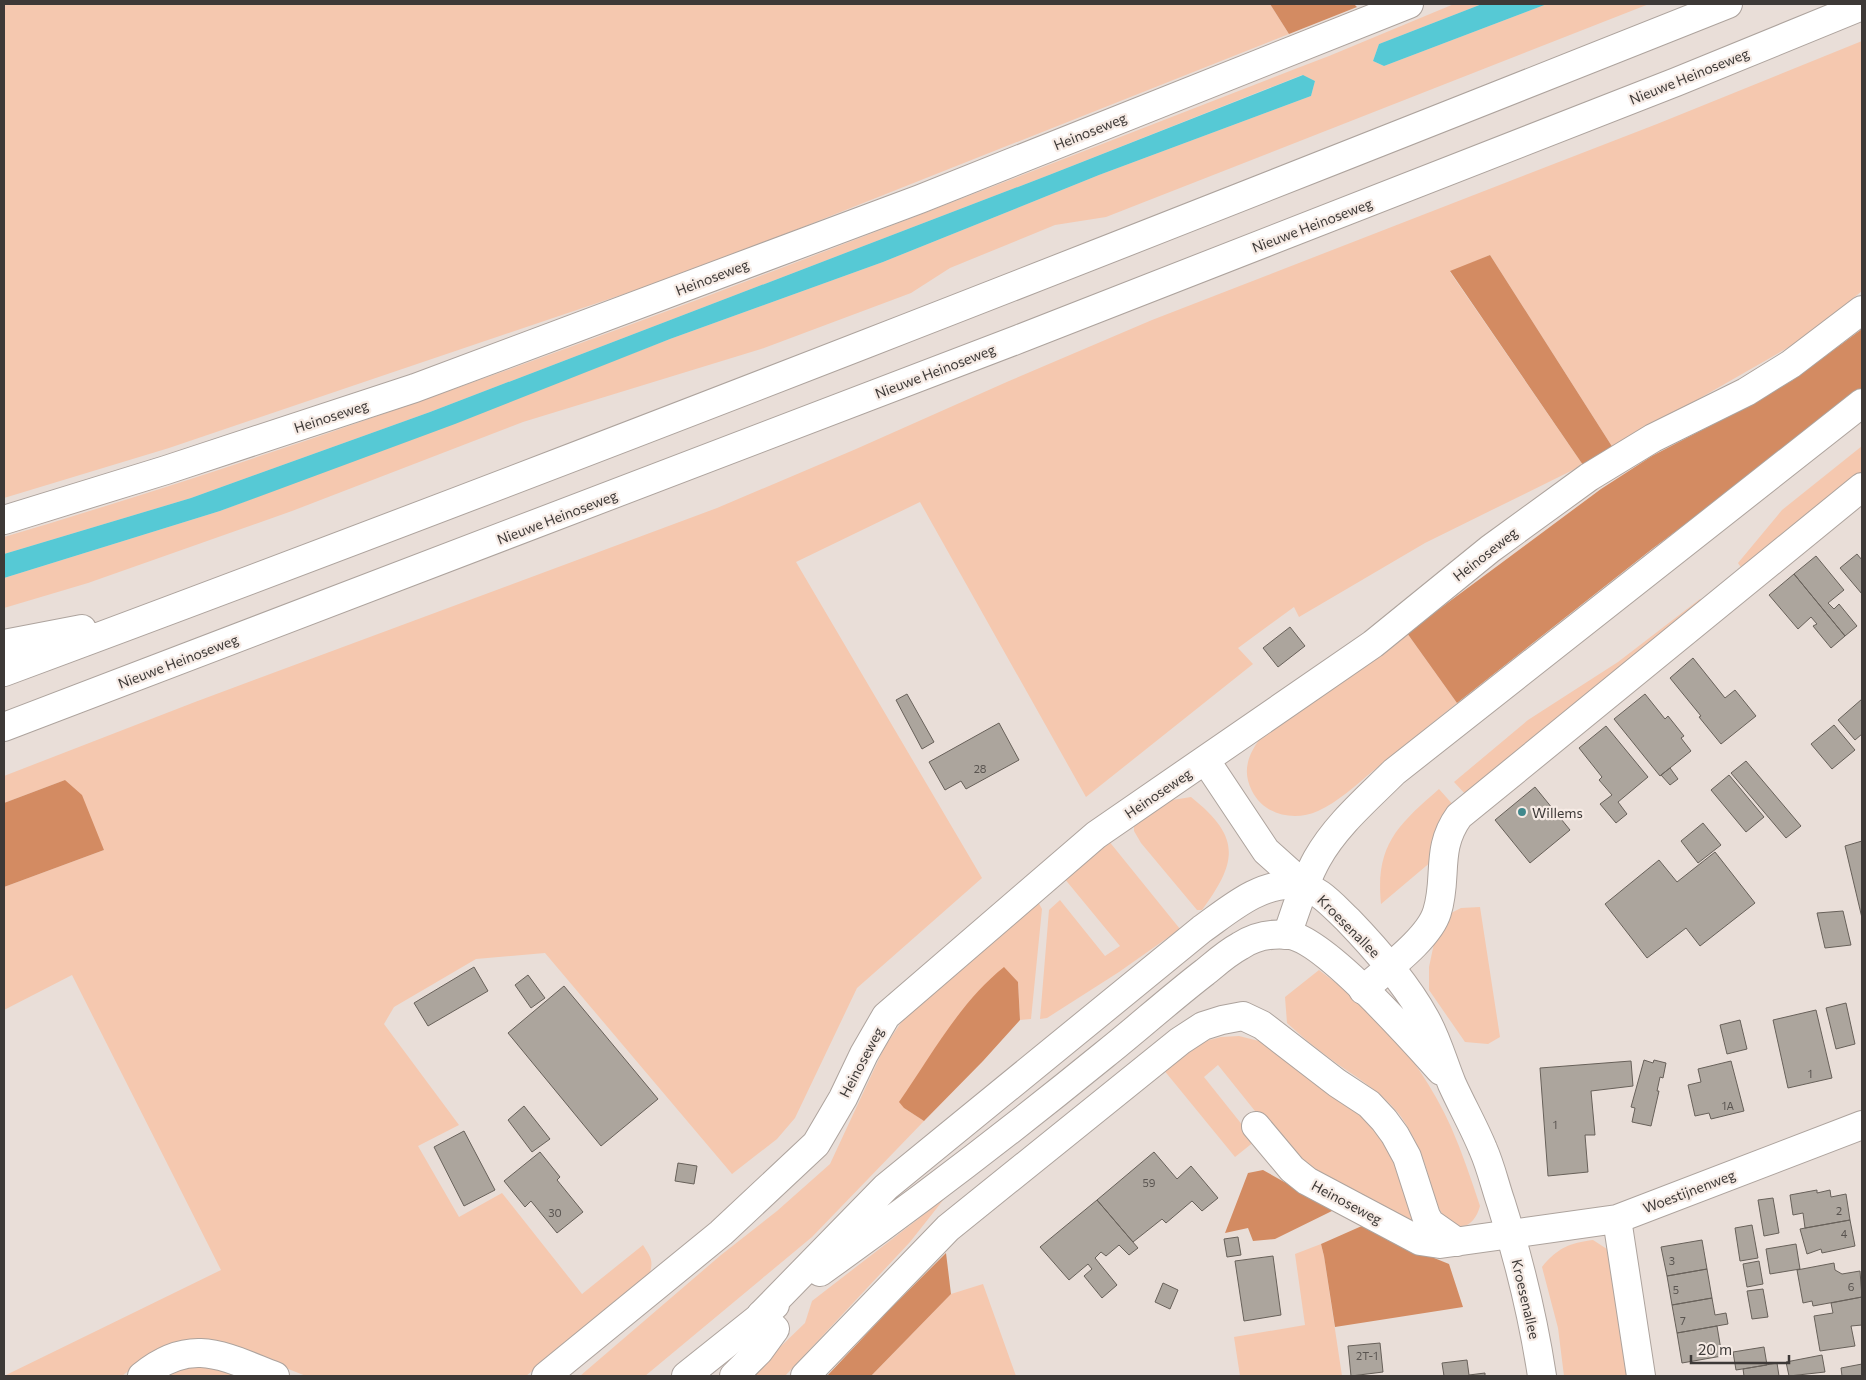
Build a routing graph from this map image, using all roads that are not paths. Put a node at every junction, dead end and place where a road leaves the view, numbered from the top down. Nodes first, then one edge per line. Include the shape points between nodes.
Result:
1 (1409, 4) edge
2 (1728, 4) edge
3 (1862, 6) edge
4 (1862, 310) edge
5 (1862, 403) edge
6 (1862, 487) edge
7 (4, 520) edge
8 (157, 615) junction
9 (4, 644) edge
10 (4, 672) edge
11 (4, 727) edge
12 (1206, 761) junction
13 (1305, 886) junction
14 (1287, 935) junction
15 (1390, 967) junction
16 (1363, 990) junction
17 (1452, 1084) junction
18 (1862, 1125) edge
19 (1256, 1126) dead end
20 (1617, 1219) junction
21 (1510, 1234) junction
22 (1457, 1242) junction
23 (761, 1315) junction
24 (142, 1376) edge
25 (275, 1376) edge
26 (546, 1376) edge
27 (686, 1376) edge
28 (734, 1376) edge
29 (805, 1376) edge
30 (1542, 1376) edge
31 (1641, 1376) edge

1 - 7 main road, Heinoseweg via 920,198 415,388
2 - 8 main road via 732,395
3 - 11 main road, Nieuwe Heinoseweg via 1028,336
4 - 12 main road, Heinoseweg via 1791,364 1746,392 1653,438 1589,477 1490,548 1372,644
5 - 13 main road via 1394,772 1331,838 1317,858
6 - 15 main road via 1459,816 1445,842 1437,912 1431,926
8 - 9 main road
8 - 10 main road
12 - 13 main road, Kroesenallee via 1266,851
12 - 26 main road, Heinoseweg via 1096,836 886,1016 816,1144 721,1233
13 - 14 main road
13 - 15 main road, Kroesenallee via 1329,902
13 - 23 main road via 1280,885 1260,892 1202,929 886,1187
14 - 16 main road, Kroesenallee via 1307,942
14 - 23 main road via 1268,934 1240,945 914,1205
15 - 16 main road
15 - 17 main road, Kroesenallee via 1425,1018
16 - 17 main road, Kroesenallee
17 - 21 main road, Kroesenallee via 1484,1150
18 - 20 main road, Woestijnenweg
19 - 22 main road, Heinoseweg via 1292,1170 1307,1181 1420,1241
20 - 21 main road, Woestijnenweg
20 - 31 main road
21 - 22 main road, Heinoseweg
21 - 30 main road, Kroesenallee via 1525,1289
22 - 29 main road via 1430,1223 1407,1156 1395,1135 1369,1104 1262,1025 1243,1016 1222,1020 1203,1026 1180,1042 948,1228
23 - 27 main road
23 - 28 main road via 774,1329 759,1351
24 - 25 main road via 168,1358 193,1352 223,1357

